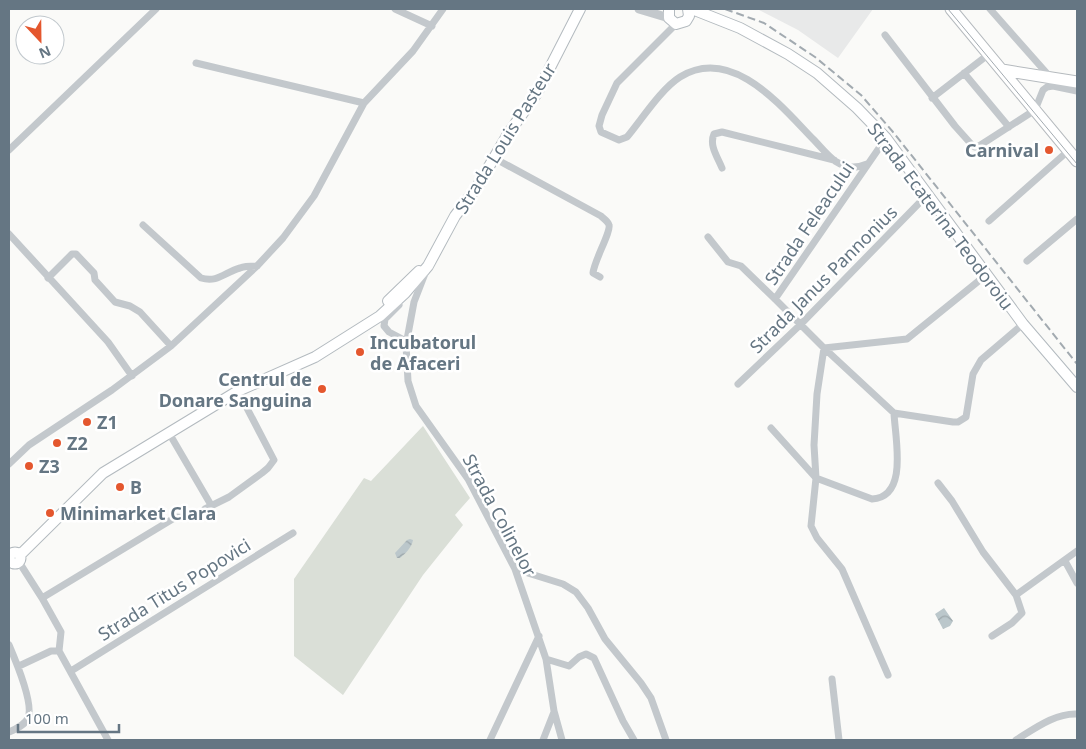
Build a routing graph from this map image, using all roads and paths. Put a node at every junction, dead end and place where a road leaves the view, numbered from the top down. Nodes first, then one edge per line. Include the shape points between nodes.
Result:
1 (156, 9) edge
2 (396, 9) edge
3 (443, 9) edge
4 (580, 9) edge
5 (639, 9) edge
6 (951, 9) edge
7 (990, 9) edge
8 (689, 12) edge
9 (671, 15) edge
10 (432, 26) junction
11 (885, 35) dead end
12 (988, 54) junction
13 (196, 63) dead end
14 (1002, 70) junction
15 (964, 73) junction
16 (1050, 77) junction
17 (1077, 82) edge
18 (1059, 87) junction
19 (1077, 90) edge
20 (932, 98) junction
21 (364, 102) junction
22 (1035, 110) junction
23 (1009, 127) junction
24 (886, 138) junction
25 (9, 150) edge
26 (1068, 151) junction
27 (494, 158) junction
28 (834, 160) junction
29 (1077, 161) edge
30 (867, 164) junction
31 (722, 168) dead end
32 (928, 194) junction
33 (1077, 219) edge
34 (989, 221) dead end
35 (143, 225) dead end
36 (9, 234) edge
37 (708, 237) dead end
38 (1027, 261) dead end
39 (257, 266) junction
40 (428, 266) junction
41 (986, 274) junction
42 (600, 277) dead end
43 (48, 278) junction
44 (406, 295) junction
45 (775, 298) junction
46 (414, 302) junction
47 (375, 318) junction
48 (800, 324) junction
49 (1023, 324) junction
50 (406, 341) junction
51 (171, 346) junction
52 (824, 348) junction
53 (132, 376) junction
54 (738, 384) dead end
55 (1077, 387) edge
56 (238, 391) junction
57 (894, 413) junction
58 (771, 428) dead end
59 (169, 433) junction
60 (9, 464) edge
61 (816, 478) junction
62 (938, 483) dead end
63 (211, 505) junction
64 (293, 533) dead end
65 (1077, 552) edge
66 (13, 560) edge
67 (1065, 562) junction
68 (515, 569) junction
69 (1077, 583) edge
70 (1016, 596) junction
71 (42, 598) junction
72 (539, 636) junction
73 (992, 636) dead end
74 (9, 645) edge
75 (58, 651) junction
76 (12, 659) edge
77 (546, 660) junction
78 (18, 666) junction
79 (70, 670) junction
80 (888, 675) dead end
81 (832, 679) dead end
82 (554, 711) junction
83 (1077, 714) edge
84 (9, 732) edge
85 (108, 740) edge
86 (490, 740) edge
87 (543, 740) edge
88 (562, 740) edge
89 (634, 740) edge
90 (666, 740) edge
91 (838, 740) edge
92 (1016, 740) edge

1 - 25 street
2 - 10 street
3 - 10 street
4 - 27 main road, Strada Louis Pasteur via 537,93
5 - 9 street
6 - 12 main road
7 - 16 street
8 - 9 main road via 683,23
8 - 24 main road, Strada Ecaterina Teodoroiu via 740,28 817,73
9 - 28 street, Strada Feleacului via 618,83 598,126 601,132 619,140 628,137 679,78 694,70 717,68 733,72 772,96
10 - 21 street via 413,51
11 - 20 street
12 - 14 main road
12 - 15 street
13 - 21 street
14 - 16 main road
14 - 22 main road
15 - 20 street
15 - 23 street
16 - 17 main road
16 - 18 street
18 - 19 street
18 - 22 street via 1043,90
20 - 23 street via 976,147
21 - 39 street via 314,196
22 - 23 street
22 - 26 main road
24 - 30 street, Strada Feleacului
24 - 32 main road, Strada Ecaterina Teodoroiu
26 - 29 main road
26 - 34 street
27 - 40 main road, Strada Louis Pasteur via 455,216
27 - 42 street via 609,223 610,230 594,264 593,273
28 - 30 street, Strada Feleacului via 854,168
28 - 31 street, Strada Feleacului via 722,132 714,134 712,139
30 - 45 street, Strada Feleacului
32 - 41 main road, Strada Ecaterina Teodoroiu
32 - 48 street, Strada Janus Pannonius
33 - 38 street
35 - 39 street via 201,278 219,278 238,268
36 - 43 street
37 - 45 street via 728,262 741,266
39 - 51 street
40 - 44 main road, Strada Louis Pasteur
40 - 46 street, Strada Colinelor
40 - 47 main road, Strada Louis Pasteur via 413,276
41 - 49 main road, Strada Ecaterina Teodoroiu
41 - 52 street via 907,339
43 - 51 street via 72,254 76,254 115,302 140,312
43 - 53 street via 108,342
44 - 46 street
44 - 47 main road, Strada Louis Pasteur
44 - 50 street via 385,319 384,326
45 - 48 street
46 - 50 street, Strada Colinelor
47 - 56 main road, Strada Louis Pasteur via 315,357
48 - 52 street
48 - 54 street, Strada Janus Pannonius
49 - 55 main road, Strada Ecaterina Teodoroiu
49 - 57 street via 981,360 973,374 966,417 953,422
50 - 68 street, Strada Colinelor via 408,381 416,406 468,479
51 - 53 street
52 - 57 street
52 - 61 street via 815,419
53 - 60 street via 29,445
56 - 59 main road, Strada Louis Pasteur
56 - 63 street via 274,460 229,497
57 - 61 street via 898,472 892,490 879,499 872,499
58 - 61 street
59 - 63 street
59 - 66 main road, Strada Louis Pasteur via 103,473
61 - 80 street via 811,526 842,568
62 - 70 street
63 - 71 street via 194,518 176,517
64 - 79 street, Strada Titus Popovici
65 - 67 street
66 - 71 street
67 - 69 street
67 - 70 street
68 - 72 street, Strada Colinelor
68 - 90 street via 563,584 576,592 605,639 651,698
70 - 73 street via 1022,613
71 - 75 street via 61,632
72 - 77 street, Strada Colinelor
72 - 86 street
74 - 76 street
75 - 78 street
75 - 79 street
76 - 78 street
77 - 82 street, Strada Colinelor
77 - 89 street via 569,666 586,654 594,658
78 - 84 street via 29,717
79 - 85 street
81 - 91 street
82 - 87 street, Strada Colinelor
82 - 88 street, Strada Colinelor
83 - 92 street via 1055,718

